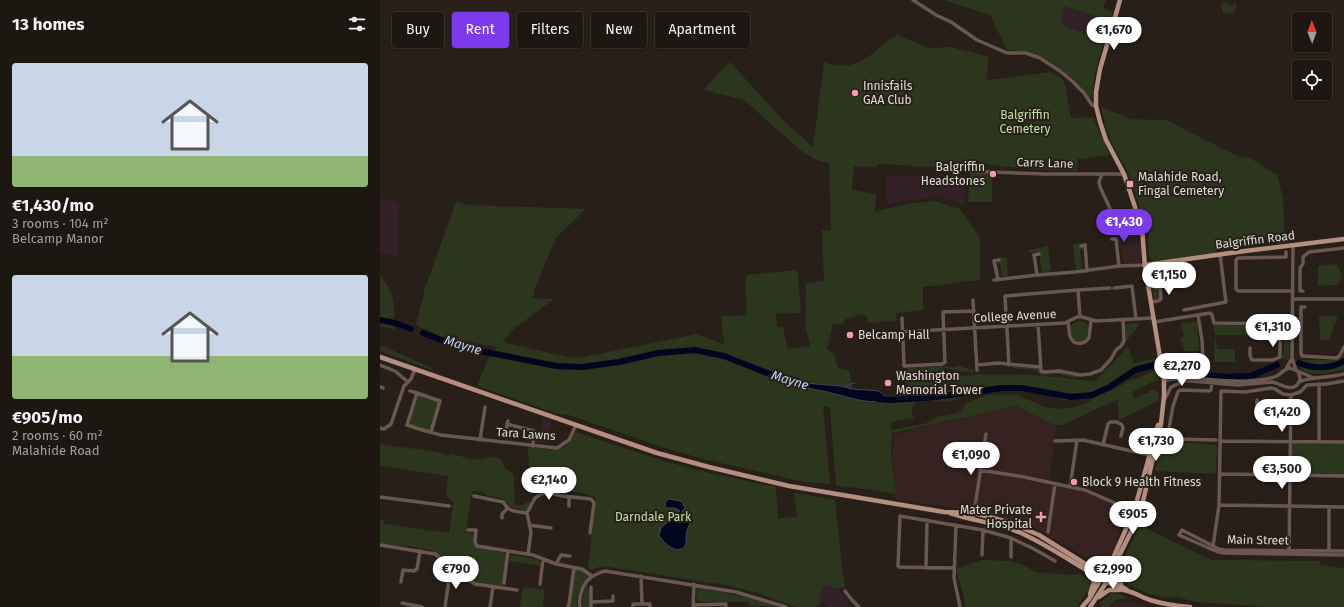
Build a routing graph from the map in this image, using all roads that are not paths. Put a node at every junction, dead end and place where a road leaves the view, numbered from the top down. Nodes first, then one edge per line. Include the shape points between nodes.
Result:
1 (913, 0) edge
2 (1120, 0) edge
3 (1096, 106) junction
4 (965, 170) dead end
5 (1102, 174) junction
6 (1124, 174) junction
7 (1121, 232) dead end
8 (1112, 239) dead end
9 (1344, 239) edge
10 (1293, 245) junction
11 (1080, 246) dead end
12 (1344, 248) edge
13 (1286, 252) dead end
14 (1039, 254) dead end
15 (1220, 254) junction
16 (999, 260) dead end
17 (1145, 265) junction
18 (1119, 266) junction
19 (1088, 271) junction
20 (1037, 275) junction
21 (1156, 288) dead end
22 (1078, 290) junction
23 (1292, 291) junction
24 (1304, 291) dead end
25 (1293, 299) junction
26 (973, 300) dead end
27 (1344, 300) edge
28 (1151, 302) junction
29 (1305, 307) dead end
30 (1184, 310) dead end
31 (974, 311) junction
32 (1198, 315) junction
33 (1080, 317) junction
34 (902, 318) dead end
35 (1136, 319) junction
36 (1124, 320) junction
37 (1154, 320) junction
38 (1091, 321) junction
39 (1068, 322) junction
40 (1038, 324) junction
41 (1280, 324) junction
42 (1292, 324) junction
43 (1007, 326) junction
44 (975, 328) junction
45 (944, 329) junction
46 (901, 332) junction
47 (1344, 347) edge
48 (1250, 348) dead end
49 (380, 357) edge
50 (1292, 358) junction
51 (1160, 360) junction
52 (1203, 360) dead end
53 (380, 365) edge
54 (977, 365) junction
55 (1009, 365) junction
56 (1040, 367) junction
57 (415, 369) junction
58 (1286, 369) junction
59 (977, 370) dead end
60 (1297, 371) junction
61 (1282, 372) junction
62 (1344, 374) edge
63 (1198, 378) junction
64 (1314, 378) junction
65 (1344, 380) edge
66 (1164, 381) junction
67 (1191, 381) junction
68 (408, 382) junction
69 (1299, 382) junction
70 (1212, 383) junction
71 (1319, 384) junction
72 (1285, 386) junction
73 (410, 390) dead end
74 (1257, 391) junction
75 (417, 393) junction
76 (1291, 395) junction
77 (1257, 400) dead end
78 (1163, 402) junction
79 (485, 408) dead end
80 (1163, 408) junction
81 (576, 425) junction
82 (380, 428) edge
83 (506, 429) dead end
84 (431, 432) junction
85 (986, 434) dead end
86 (1121, 436) dead end
87 (480, 440) junction
88 (1077, 440) junction
89 (1218, 440) junction
90 (1055, 441) dead end
91 (1291, 441) junction
92 (1319, 442) junction
93 (1344, 442) edge
94 (1103, 445) junction
95 (533, 446) junction
96 (1149, 455) junction
97 (980, 470) junction
98 (1220, 474) junction
99 (1290, 475) junction
100 (1344, 476) edge
101 (1055, 484) junction
102 (1070, 487) junction
103 (474, 496) dead end
104 (380, 497) edge
105 (569, 497) junction
106 (1219, 505) junction
107 (449, 506) dead end
108 (569, 506) dead end
109 (1289, 506) junction
110 (1329, 507) junction
111 (1344, 507) edge
112 (507, 509) junction
113 (944, 512) junction
114 (1134, 512) junction
115 (527, 513) junction
116 (974, 514) junction
117 (1140, 514) junction
118 (502, 518) dead end
119 (927, 520) junction
120 (973, 520) junction
121 (529, 525) junction
122 (956, 525) junction
123 (551, 528) dead end
124 (468, 530) dead end
125 (983, 530) junction
126 (1048, 532) dead end
127 (590, 534) dead end
128 (1011, 538) junction
129 (380, 545) edge
130 (1213, 546) junction
131 (1288, 550) junction
132 (420, 551) junction
133 (508, 551) junction
134 (1328, 551) junction
135 (1344, 551) edge
136 (528, 554) junction
137 (982, 555) dead end
138 (1344, 555) edge
139 (570, 556) dead end
140 (1072, 556) junction
141 (1011, 557) dead end
142 (1116, 557) junction
143 (543, 559) junction
144 (1055, 562) dead end
145 (1109, 563) junction
146 (1115, 563) junction
147 (556, 564) junction
148 (574, 568) junction
149 (926, 568) junction
150 (954, 568) junction
151 (452, 569) junction
152 (1090, 573) junction
153 (592, 576) junction
154 (641, 576) junction
155 (1104, 578) junction
156 (401, 582) dead end
157 (504, 583) dead end
158 (540, 584) dead end
159 (694, 584) junction
160 (1123, 586) junction
161 (493, 587) junction
162 (591, 587) dead end
163 (517, 590) dead end
164 (845, 591) dead end
165 (1129, 591) junction
166 (614, 596) dead end
167 (1096, 599) junction
168 (591, 602) junction
169 (402, 603) dead end
170 (642, 604) junction
171 (693, 606) edge
172 (1082, 606) edge
173 (422, 607) edge
174 (445, 607) edge
175 (490, 607) edge
176 (568, 607) edge
177 (580, 607) edge
178 (591, 607) edge
179 (633, 607) edge
180 (650, 607) edge
181 (726, 607) edge
182 (786, 607) edge
183 (859, 607) edge
184 (960, 607) edge
185 (1090, 607) edge
186 (1190, 607) edge

1 - 3 street via 977,40 1007,52 1026,53 1040,58 1072,81 1092,105
2 - 3 main road via 1100,70
3 - 6 main road via 1106,140
4 - 5 street, Carrs Lane
5 - 6 street, Carrs Lane
5 - 7 street via 1100,187
6 - 17 main road via 1142,228
8 - 18 street via 1116,239
9 - 10 main road, Balgriffin Road
10 - 15 main road, Balgriffin Road
10 - 23 street
11 - 19 street via 1085,245
12 - 24 street via 1309,252 1305,255 1300,270 1300,291
13 - 23 street via 1286,257 1238,258 1236,289
14 - 20 street via 1034,255
15 - 17 main road, Balgriffin Road
15 - 30 street via 1226,302
16 - 20 street via 994,261 996,280
17 - 18 street
17 - 28 main road
18 - 19 street
19 - 20 street
21 - 28 street via 1160,287 1161,299
22 - 33 street
22 - 35 street via 1132,286
22 - 43 street via 1005,296
23 - 25 street
25 - 27 street
25 - 42 street
26 - 31 street
28 - 37 main road
29 - 47 street via 1300,307 1302,356 1337,358
31 - 44 street
31 - 45 street via 943,312
32 - 37 street
32 - 41 street via 1210,313 1214,323
32 - 52 street
33 - 38 street
33 - 39 street, College Avenue
34 - 46 street
35 - 36 street
35 - 37 street
36 - 38 street
36 - 56 street via 1124,341 1101,370 1080,375 1059,371 1042,372
37 - 51 main road
38 - 39 street via 1090,338 1081,344 1072,339
39 - 40 street, College Avenue
40 - 43 street, College Avenue
40 - 56 street
41 - 42 street
41 - 48 street via 1280,354 1277,359 1252,360
42 - 50 street
43 - 44 street, College Avenue
43 - 55 street
44 - 45 street, College Avenue
44 - 54 street
45 - 46 street, College Avenue
45 - 46 street via 944,364 905,367
49 - 57 main road
50 - 58 street
50 - 60 street
51 - 63 street via 1165,369 1175,376
51 - 66 main road
53 - 68 street via 395,371
54 - 55 street
54 - 59 street
55 - 56 street
57 - 68 street
57 - 81 main road
58 - 60 street
58 - 61 street
60 - 64 street
60 - 69 street via 1300,375
61 - 63 street via 1248,381
61 - 72 street via 1281,382
62 - 64 street
63 - 66 street
64 - 69 street
65 - 71 street
66 - 67 street
66 - 78 main road
67 - 70 street
67 - 78 street via 1171,387
68 - 82 street via 404,386 391,424
69 - 72 street via 1292,388
70 - 72 street via 1238,385 1277,382
70 - 89 street via 1209,391 1178,392 1168,434 1172,439
71 - 76 street via 1307,385 1300,392
71 - 92 street
73 - 75 street
74 - 76 street via 1271,388
74 - 77 street
74 - 89 street via 1221,392
75 - 84 street via 440,401
75 - 84 street, Tara Lawns via 407,425
76 - 91 street
78 - 80 main road
79 - 87 street
80 - 96 main road
80 - 117 main road
81 - 95 street, Tara Lawns via 569,440 561,447
81 - 113 main road via 657,453 744,476
83 - 95 street via 508,423 534,431
84 - 87 street, Tara Lawns
85 - 97 street
86 - 94 street via 1122,424 1110,422
87 - 95 street, Tara Lawns
88 - 90 street
88 - 94 street
88 - 102 street
89 - 91 street
89 - 98 street
91 - 92 street
91 - 99 street
92 - 93 street
94 - 96 street
96 - 114 main road
97 - 101 street
97 - 116 street
98 - 99 street
98 - 106 street
99 - 100 street
99 - 109 street
101 - 102 street
101 - 126 street
102 - 114 street via 1085,490
103 - 112 street via 503,502
104 - 107 street
105 - 108 street
105 - 115 street via 541,494 535,498
105 - 127 street via 591,499 594,503
106 - 109 street
106 - 130 street
109 - 110 street
109 - 131 street
110 - 111 street
110 - 134 street
112 - 115 street
112 - 118 street
113 - 116 main road
113 - 120 main road
114 - 117 street
114 - 142 main road
115 - 121 street
116 - 120 street
116 - 140 main road via 1002,520 1029,530
117 - 142 main road
119 - 122 street
119 - 149 street
119 - 149 street via 900,516 898,547 899,567
120 - 152 main road via 1019,532 1056,551
121 - 123 street
121 - 136 street via 531,532
122 - 125 street
122 - 150 street
124 - 133 street via 476,530 477,546
125 - 128 street
125 - 137 street
128 - 141 street
128 - 144 street
129 - 132 street
130 - 131 street, Main Street via 1225,550
130 - 138 street, Main Street via 1182,530 1179,535 1225,553
131 - 134 street, Main Street
132 - 151 street via 435,554
132 - 156 street via 418,569 403,570
133 - 136 street
133 - 157 street
134 - 135 street, Main Street
136 - 143 street
139 - 147 street via 562,554
140 - 145 main road via 1098,567
140 - 155 main road
142 - 145 main road
142 - 146 main road
143 - 147 street
143 - 158 street
145 - 155 main road
146 - 155 main road
146 - 160 main road via 1116,576
147 - 148 street
148 - 153 street via 582,569
148 - 176 street
149 - 150 street
150 - 184 street
151 - 161 street via 475,584
151 - 174 street
152 - 155 main road
152 - 172 main road via 1093,586
153 - 154 street via 605,571
153 - 177 street via 582,588
154 - 159 street
154 - 170 street
155 - 160 main road
155 - 165 main road
155 - 167 main road
155 - 172 main road
159 - 171 street
159 - 182 street via 736,592
160 - 165 main road
161 - 163 street
161 - 175 street
162 - 168 street
164 - 183 street
165 - 167 main road via 1127,593 1112,589
165 - 186 main road via 1163,604
166 - 168 street via 613,601
167 - 185 main road
168 - 178 street
169 - 173 street
170 - 179 street via 633,604
170 - 180 street via 650,604
171 - 181 street via 726,604

